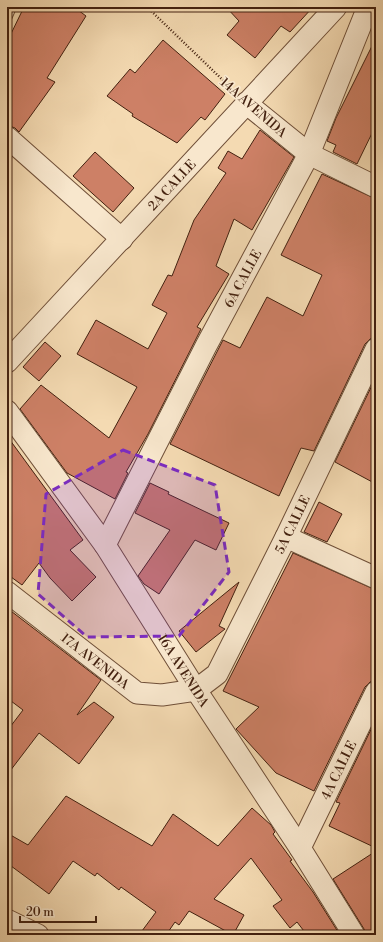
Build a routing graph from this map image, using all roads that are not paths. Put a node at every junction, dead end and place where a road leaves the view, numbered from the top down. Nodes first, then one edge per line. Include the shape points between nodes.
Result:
1 (11, 7) edge
2 (336, 7) edge
3 (368, 7) edge
4 (7, 16) edge
5 (246, 103) junction
6 (7, 137) edge
7 (309, 154) junction
8 (376, 187) edge
9 (122, 239) junction
10 (376, 349) edge
11 (7, 362) edge
12 (7, 411) edge
13 (286, 537) junction
14 (105, 545) junction
15 (376, 578) edge
16 (7, 592) edge
17 (196, 690) junction
18 (376, 692) edge
19 (300, 848) junction
20 (7, 920) edge
21 (38, 935) edge
22 (354, 935) edge

1 - 4 lane
2 - 5 street, 2A CALLE
3 - 7 street, 6A CALLE
5 - 7 street, 14A AVENIDA
5 - 9 street, 2A CALLE
6 - 9 street
7 - 8 street, 14A AVENIDA
7 - 14 street, 6A CALLE via 206,346
9 - 11 street, 2A CALLE
10 - 13 street, 5A CALLE
12 - 14 street, 16A AVENIDA
13 - 15 street
13 - 17 street, 5A CALLE via 217,674
14 - 17 street, 16A AVENIDA
16 - 17 street, 17A AVENIDA via 136,693 162,695
17 - 19 street, 16A AVENIDA
18 - 19 street, 4A CALLE
19 - 22 street, 16A AVENIDA
20 - 21 street

